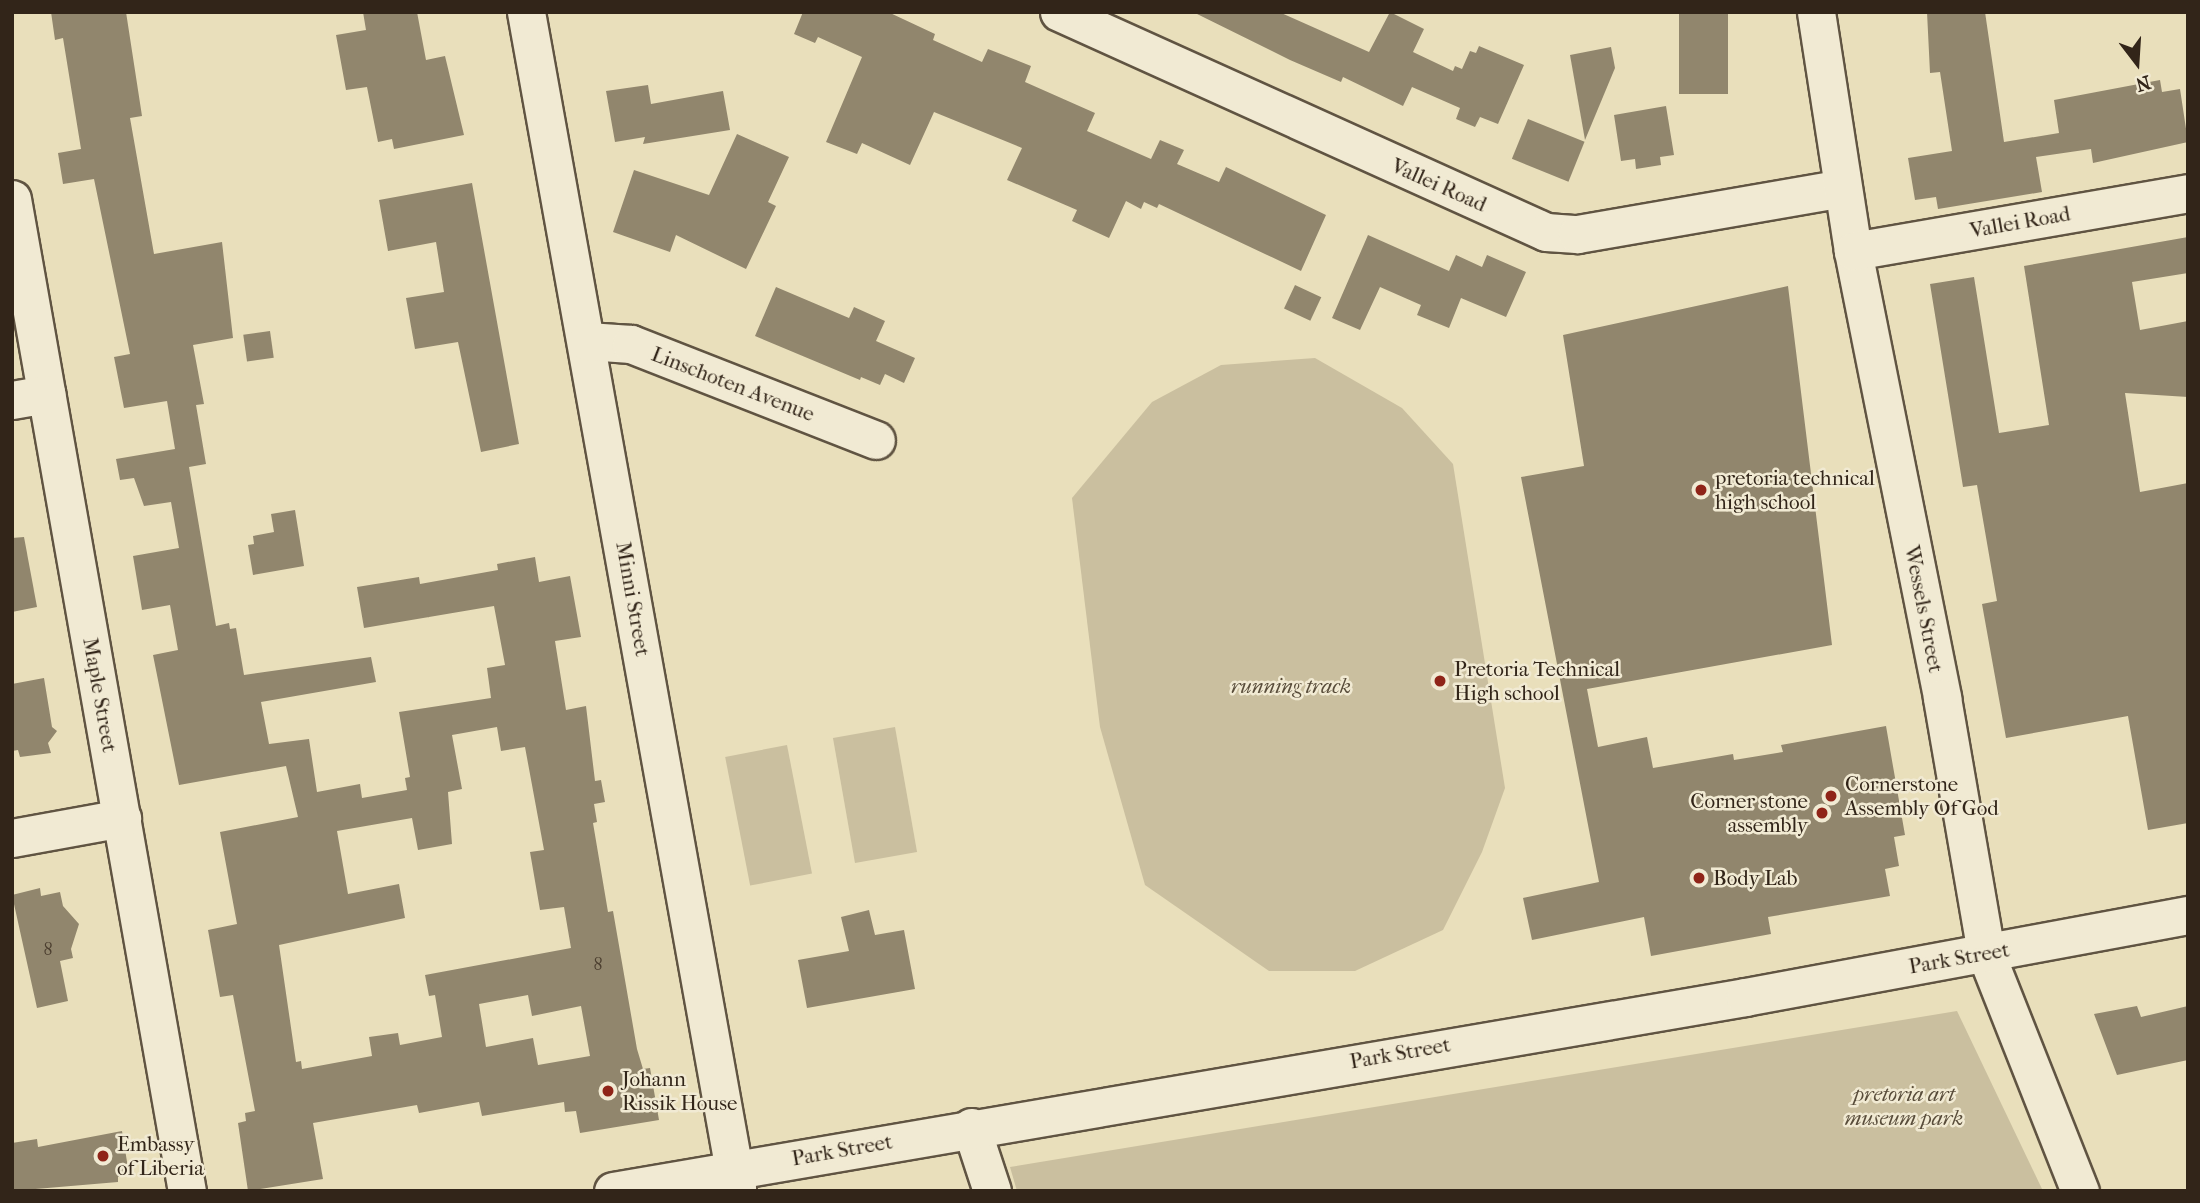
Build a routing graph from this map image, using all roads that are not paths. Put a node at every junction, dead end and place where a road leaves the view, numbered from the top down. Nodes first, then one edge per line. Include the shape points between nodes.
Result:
1 (526, 12) edge
2 (1059, 12) edge
3 (1816, 12) edge
4 (1842, 188) junction
5 (2188, 193) edge
6 (12, 199) edge
7 (1853, 251) junction
8 (587, 341) junction
9 (29, 397) edge
10 (876, 440) dead end
11 (122, 818) junction
12 (12, 838) edge
13 (2188, 915) edge
14 (2188, 936) edge
15 (1989, 964) junction
16 (974, 1137) junction
17 (728, 1182) edge
18 (187, 1191) edge
19 (613, 1191) edge
20 (992, 1191) edge
21 (2080, 1191) edge

1 - 8 street, Minni Street
2 - 4 street, Vallei Road via 1546,232 1577,234
3 - 4 street, Wessels Street
4 - 7 street, Wessels Street
5 - 7 street, Vallei Road
6 - 9 street, Maple Street
7 - 15 street, Wessels Street via 1942,698
8 - 10 street, Linschoten Avenue via 631,344
8 - 17 street, Minni Street
9 - 11 street, Maple Street
11 - 12 street
11 - 18 street, Maple Street
13 - 15 street, Park Street
14 - 15 street, Park Street
15 - 16 street, Park Street
15 - 21 street, Wessels Street
16 - 17 street, Park Street
16 - 20 street
17 - 19 street, Park Street

